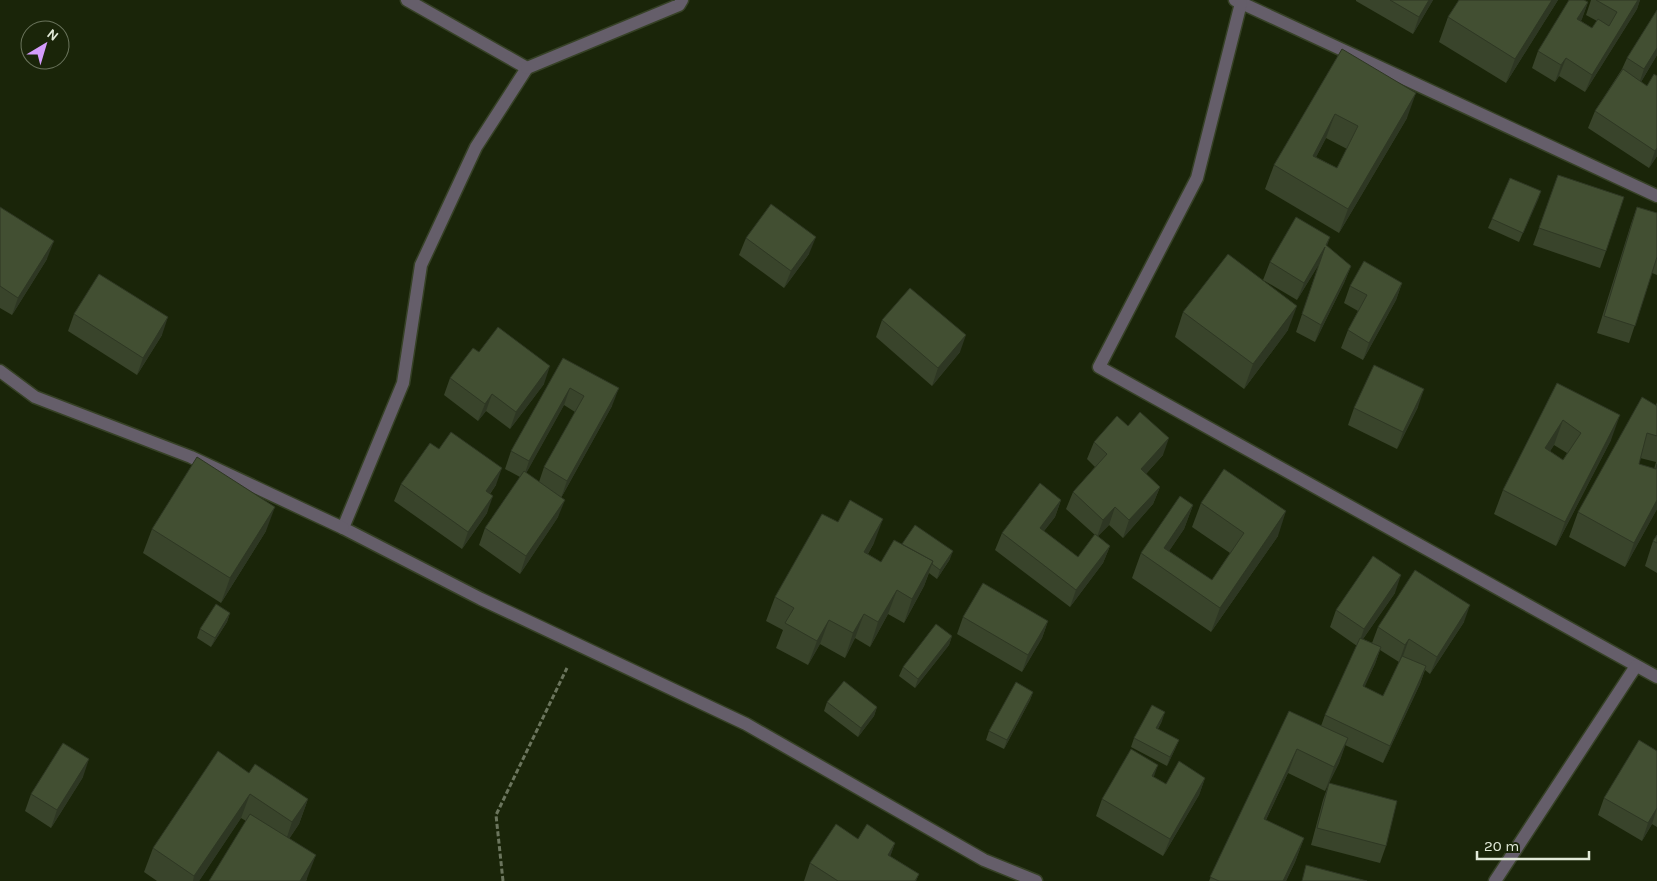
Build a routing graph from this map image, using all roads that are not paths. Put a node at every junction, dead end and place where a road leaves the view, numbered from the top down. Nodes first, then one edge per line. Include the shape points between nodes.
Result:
1 (407, 0) edge
2 (682, 0) edge
3 (1238, 2) edge
4 (527, 68) junction
5 (1657, 196) edge
6 (0, 371) edge
7 (343, 528) junction
8 (1636, 666) junction
9 (1657, 678) edge
10 (1036, 881) edge
11 (1495, 881) edge

1 - 4 street
2 - 4 street via 679,5
3 - 5 street
3 - 8 street via 1197,178 1099,366
4 - 7 street via 476,147 421,265 403,383
6 - 7 street via 35,397 191,457
7 - 10 street via 481,599 746,724 984,860
8 - 9 street
8 - 11 street

